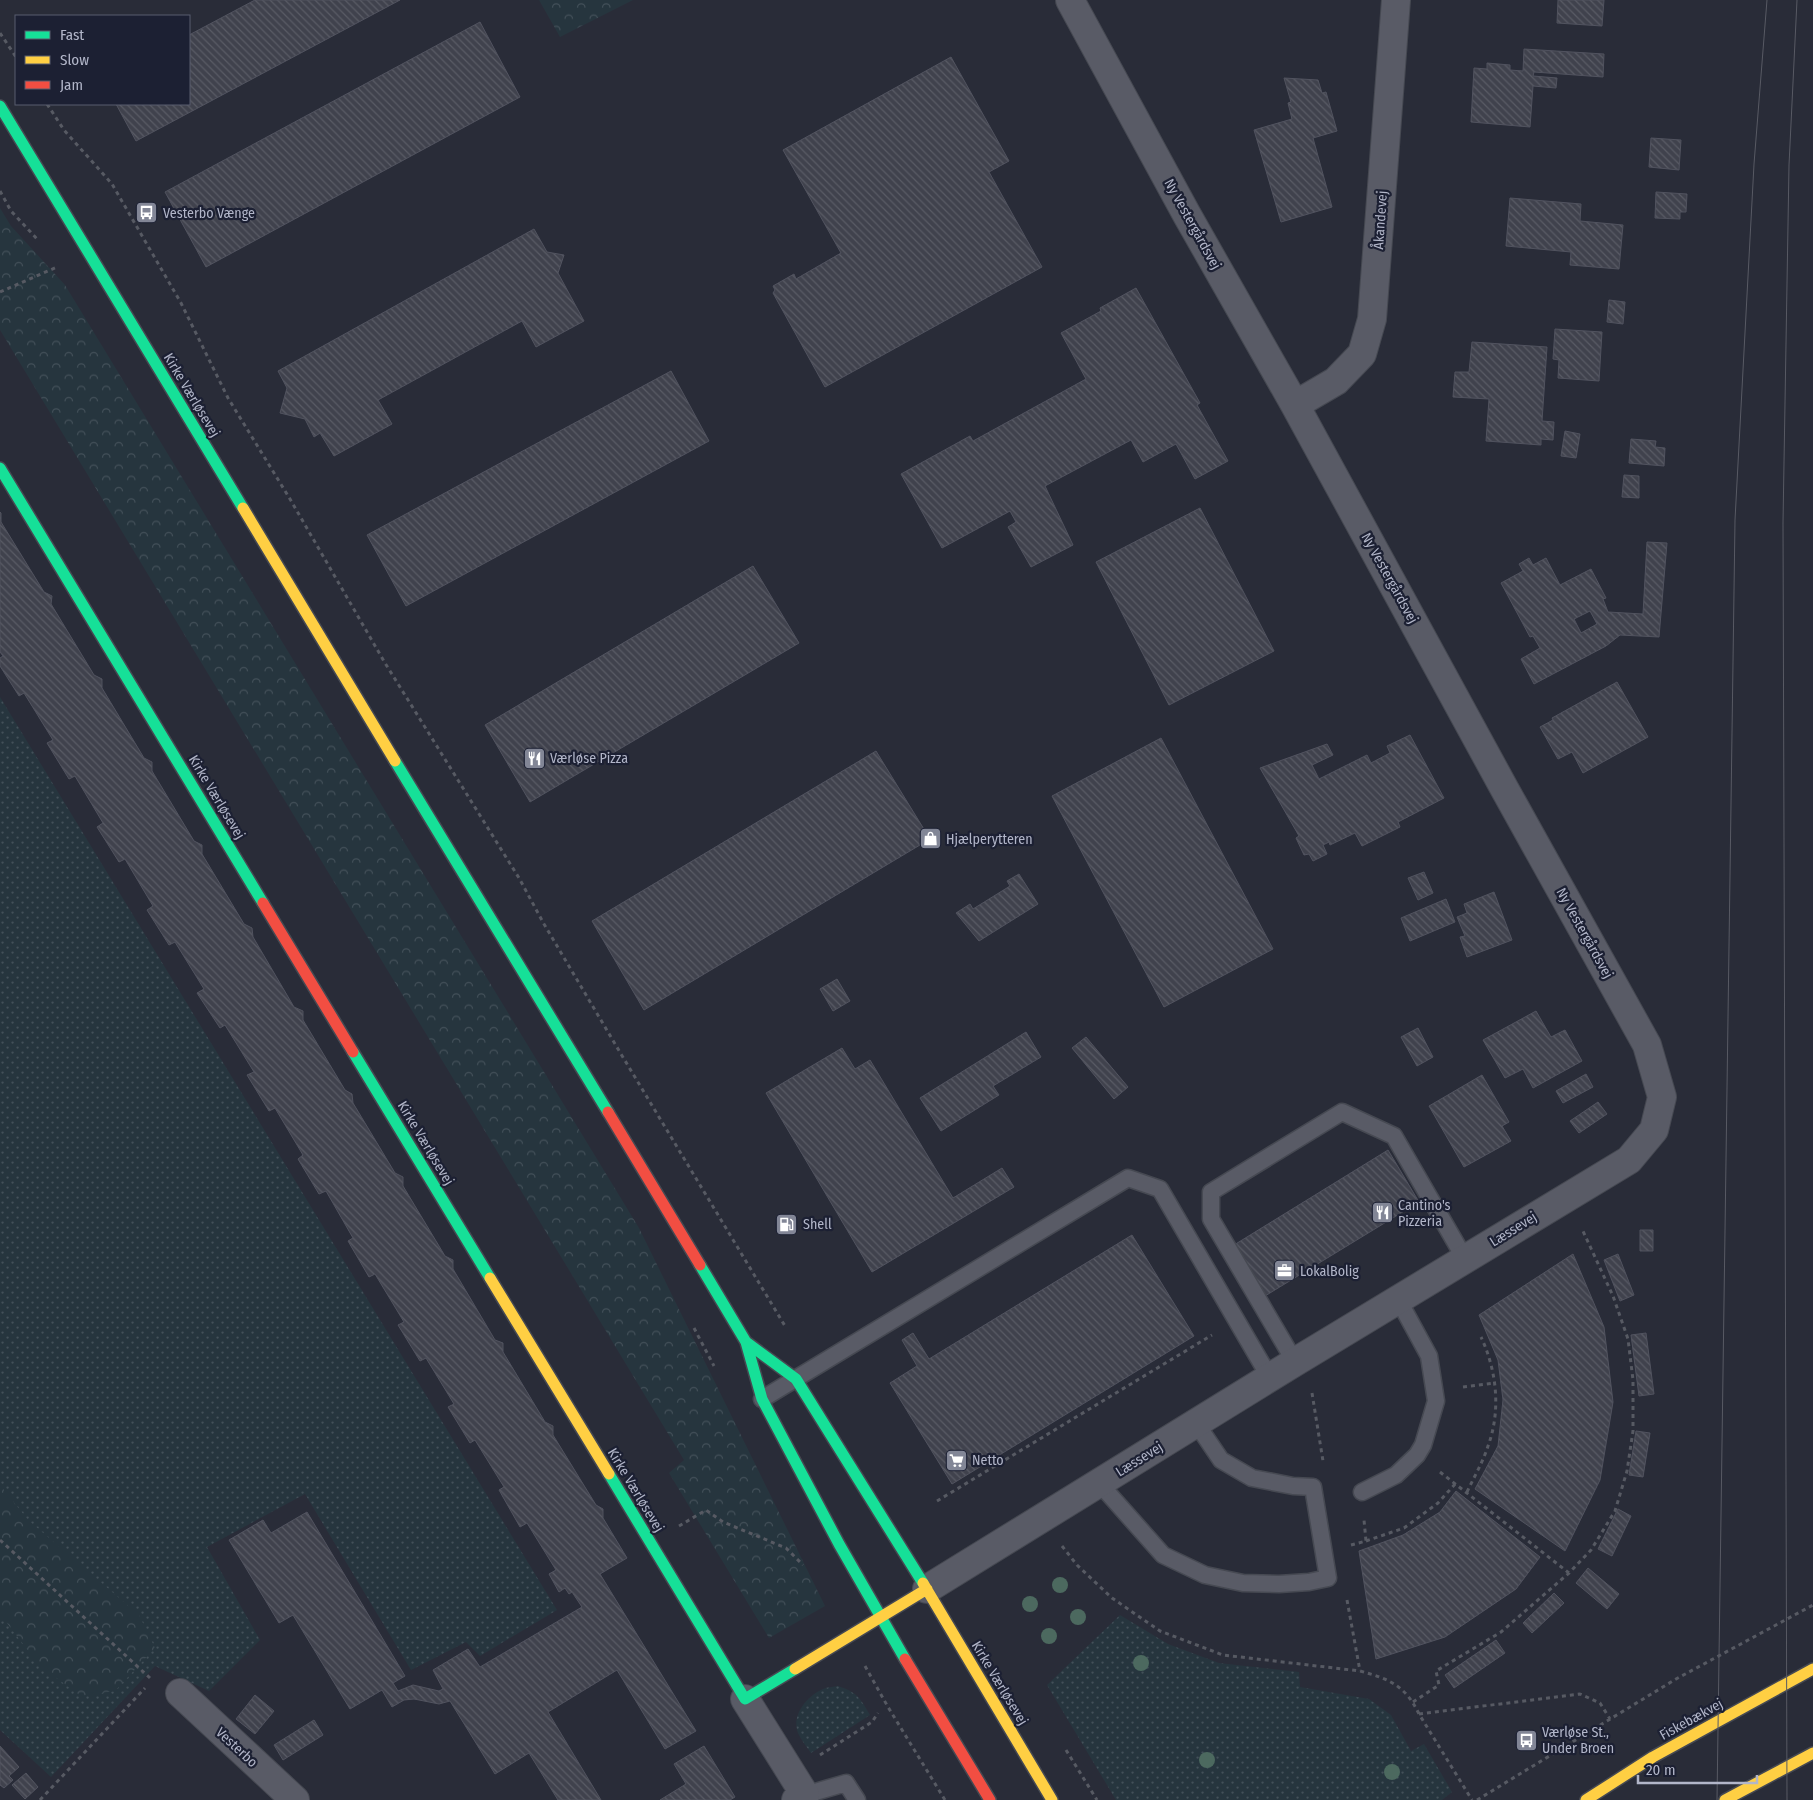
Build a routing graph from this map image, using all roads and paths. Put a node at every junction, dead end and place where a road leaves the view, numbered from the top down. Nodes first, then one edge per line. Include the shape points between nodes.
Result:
1 (1070, 0) edge
2 (1396, 0) edge
3 (0, 32) edge
4 (15, 55) edge
5 (48, 105) edge
6 (0, 106) edge
7 (60, 265) dead end
8 (0, 292) edge
9 (1295, 405) junction
10 (0, 468) edge
11 (1628, 1160) joint
12 (1567, 1197) junction
13 (1465, 1259) junction
14 (1398, 1300) junction
15 (1237, 1320) junction
16 (1481, 1337) dead end
17 (746, 1342) junction
18 (1295, 1362) junction
19 (813, 1369) junction
20 (1270, 1378) junction
21 (796, 1380) junction
22 (762, 1399) junction
23 (1196, 1423) junction
24 (1416, 1455) junction
25 (1456, 1483) junction
26 (1100, 1484) junction
27 (1362, 1492) joint
28 (1467, 1492) junction
29 (937, 1502) dead end
30 (1042, 1520) junction
31 (0, 1540) edge
32 (1366, 1540) junction
33 (651, 1544) junction
34 (1324, 1552) junction
35 (803, 1565) dead end
36 (1569, 1572) junction
37 (927, 1589) junction
38 (1813, 1605) edge
39 (881, 1618) junction
40 (1813, 1669) edge
41 (153, 1680) junction
42 (180, 1693) joint
43 (745, 1699) junction
44 (1413, 1702) junction
45 (888, 1707) dead end
46 (878, 1713) dead end
47 (1419, 1714) junction
48 (1610, 1719) junction
49 (1813, 1752) edge
50 (798, 1789) edge
51 (40, 1800) edge
52 (294, 1800) edge
53 (857, 1800) edge
54 (945, 1800) edge
55 (990, 1800) edge
56 (1052, 1800) edge
57 (1472, 1800) edge
58 (1478, 1800) edge
59 (1586, 1800) edge
60 (1725, 1800) edge

1 - 9 street, Ny Vestergårdsvej
2 - 9 street, Åkandevej via 1372,319 1362,354 1336,381
3 - 4 path
5 - 19 path via 64,130 112,184 181,303 228,398
6 - 17 street, Kirke Værløsevej
7 - 8 path
9 - 11 street, Ny Vestergårdsvej via 1647,1045 1662,1096 1654,1130
10 - 33 street, Kirke Værløsevej
11 - 12 street, Læssevej
12 - 13 street, Læssevej
12 - 36 path via 1613,1296 1628,1339 1633,1380 1633,1430 1615,1511 1591,1550
13 - 14 street, Læssevej
13 - 18 lane via 1394,1136 1342,1112 1211,1192 1210,1218
14 - 18 street, Læssevej
14 - 24 lane via 1429,1356 1436,1401 1423,1445
15 - 19 lane via 1160,1188 1128,1178
15 - 20 lane
15 - 29 path
16 - 28 path via 1489,1354 1495,1383 1496,1415 1489,1446
17 - 21 street, Kirke Værløsevej
17 - 22 street, Kirke Værløsevej
18 - 20 street, Læssevej
19 - 21 lane
20 - 23 street, Læssevej
21 - 22 lane
21 - 37 street, Kirke Værløsevej
22 - 39 street, Kirke Værløsevej
23 - 26 street, Læssevej
23 - 34 lane via 1220,1460 1252,1478 1293,1486 1312,1486
24 - 25 path
24 - 27 lane via 1396,1475
25 - 28 path
25 - 32 path via 1438,1503 1404,1528
26 - 30 street, Læssevej
26 - 34 lane via 1162,1555 1205,1575 1243,1583 1309,1582 1328,1578
27 - 32 path
28 - 36 path
30 - 37 street, Læssevej
30 - 44 path via 1098,1586 1160,1631 1223,1655 1379,1676 1401,1687
31 - 41 path
32 - 34 path
33 - 35 path via 706,1510 723,1522 786,1548
33 - 43 street, Kirke Værløsevej
36 - 44 path via 1501,1632 1436,1671 1439,1685
37 - 39 street, Læssevej
37 - 56 street, Kirke Værløsevej
38 - 48 path via 1676,1679
39 - 43 street
39 - 55 street, Kirke Værløsevej
40 - 59 street, Fiskebækvej via 1653,1757
41 - 42 path
41 - 51 path
42 - 52 street, Vesterbo
43 - 50 street
44 - 47 path
45 - 54 path
46 - 50 path
47 - 48 path via 1580,1694 1600,1703
47 - 57 path
48 - 58 path
49 - 60 street
50 - 53 lane via 846,1783

